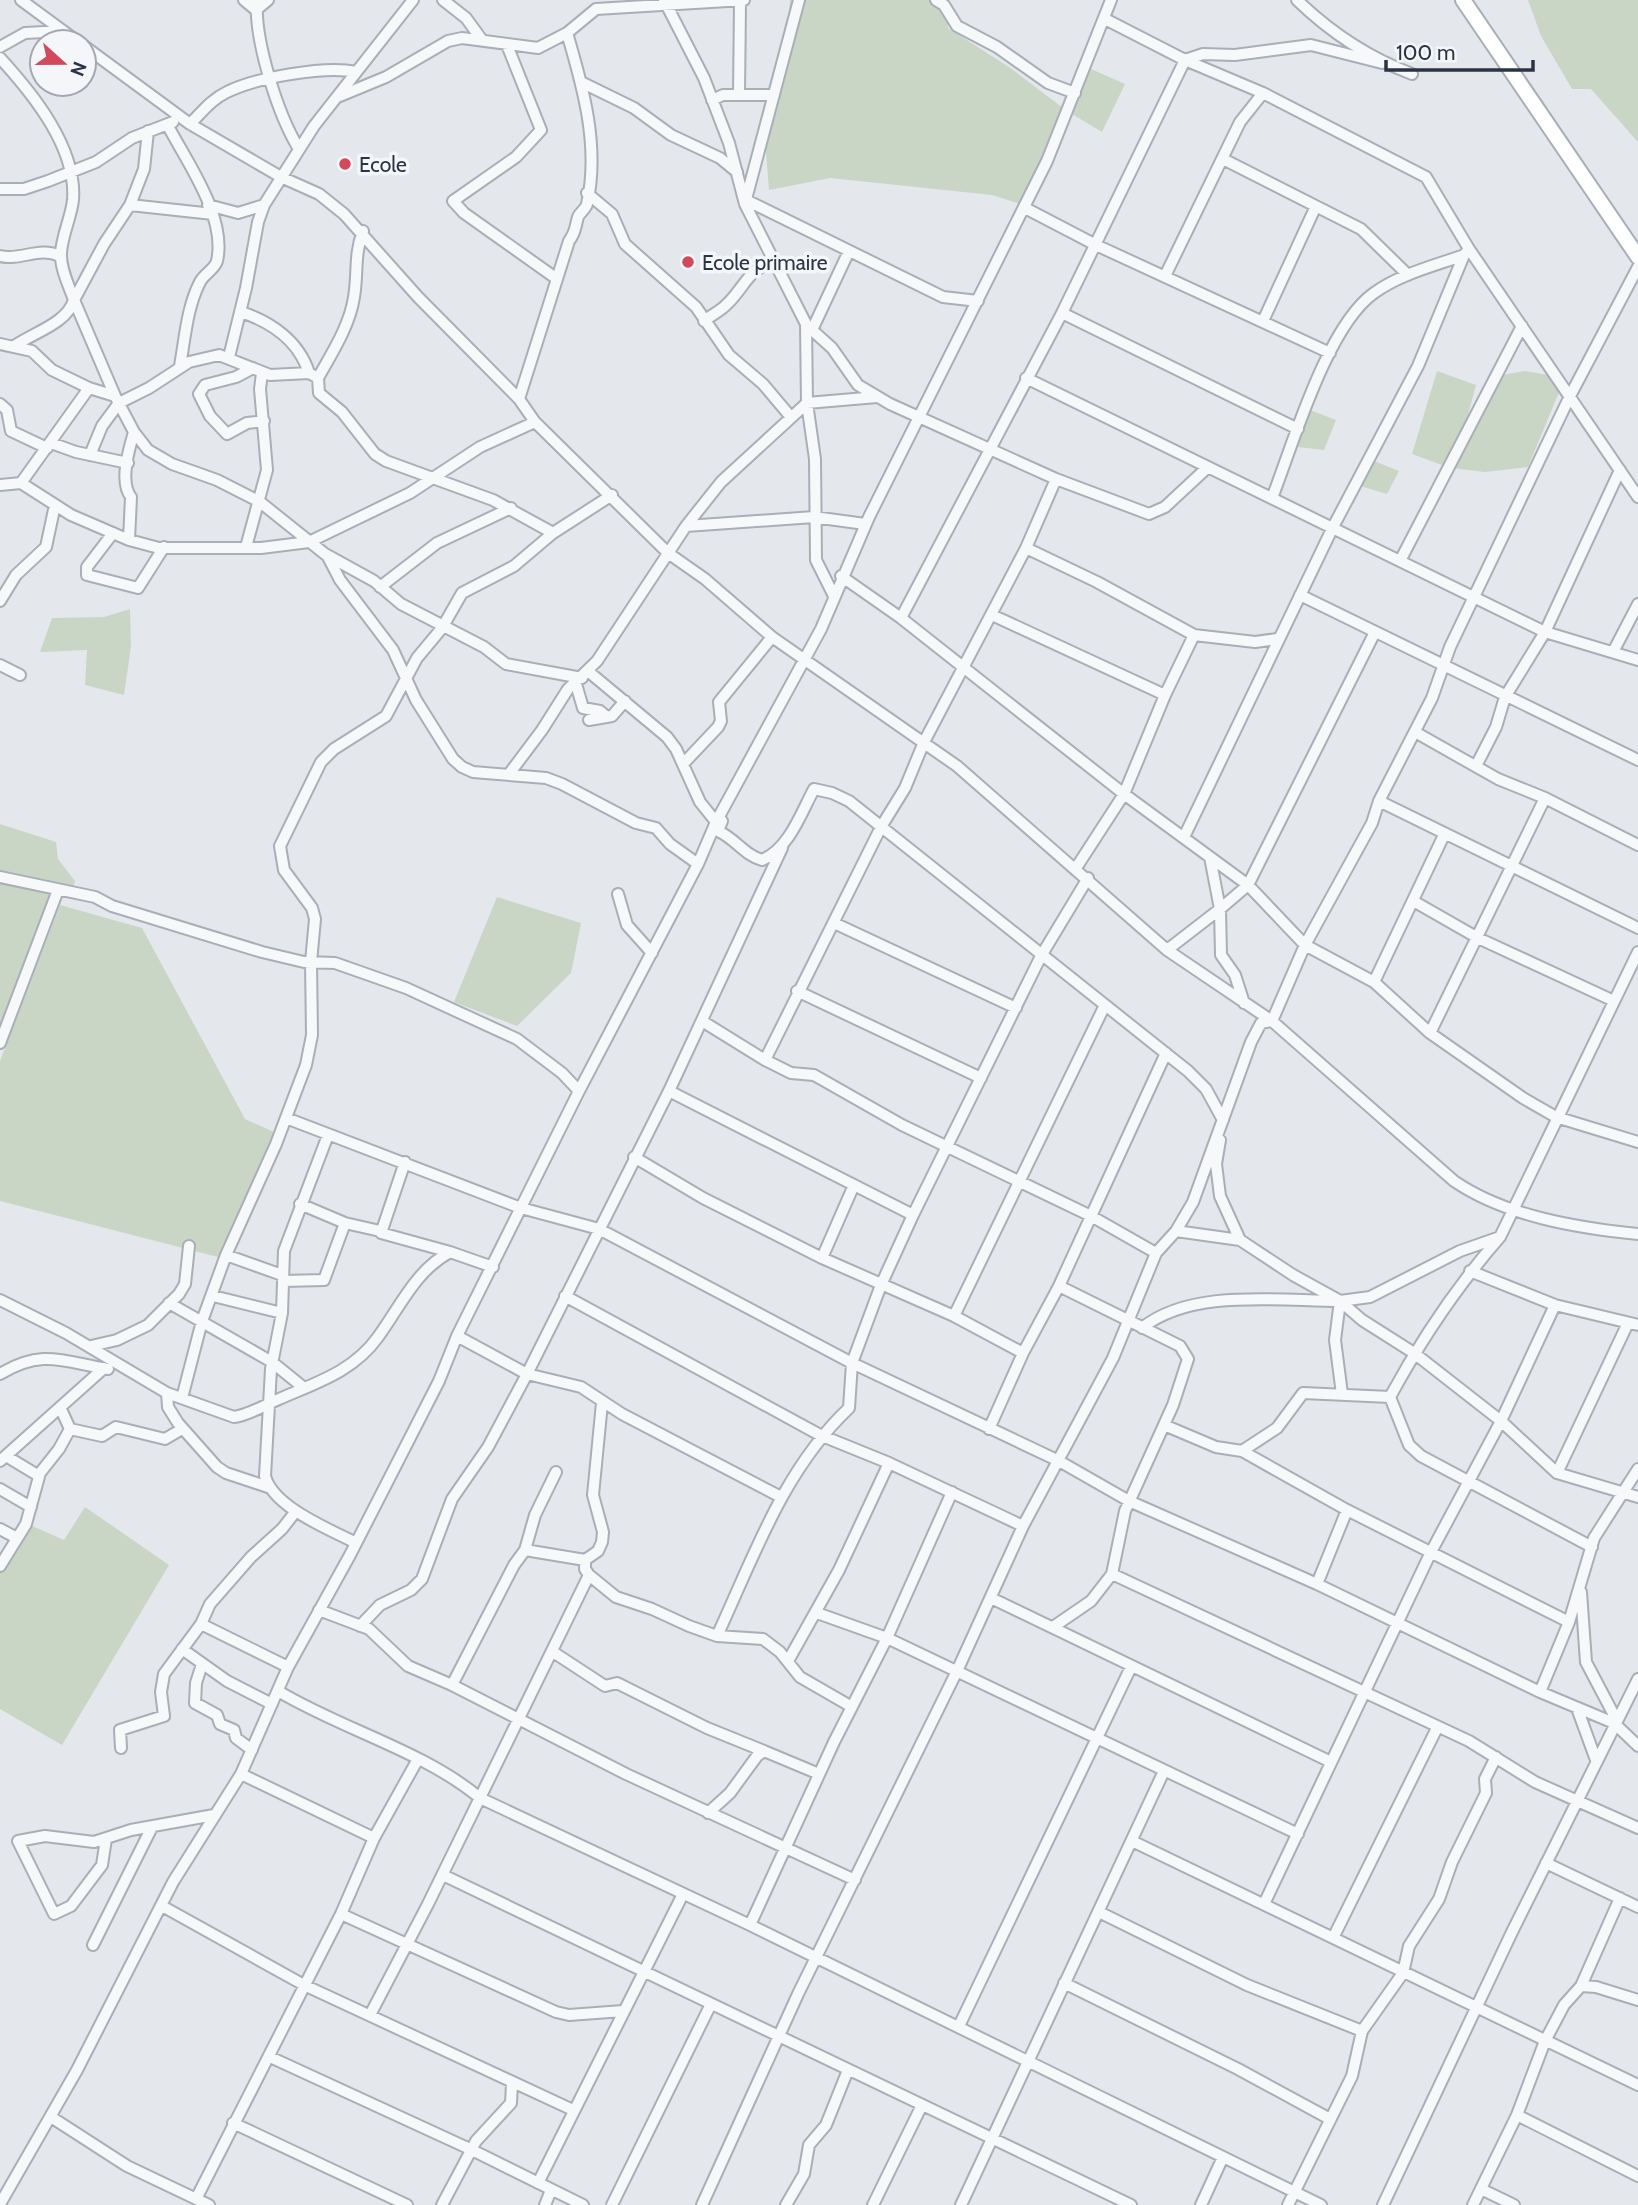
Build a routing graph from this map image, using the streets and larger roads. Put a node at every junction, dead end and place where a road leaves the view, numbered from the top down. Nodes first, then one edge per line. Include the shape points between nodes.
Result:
1 (244, 0) edge
2 (268, 0) edge
3 (413, 0) edge
4 (443, 0) edge
5 (799, 0) edge
6 (936, 0) edge
7 (1111, 0) edge
8 (1297, 0) edge
9 (1462, 0) edge
10 (27, 1) edge
11 (742, 1) edge
12 (665, 3) edge
13 (257, 5) edge
14 (593, 5) edge
15 (1105, 19) junction
16 (60, 28) edge
17 (28, 33) edge
18 (566, 33) junction
19 (482, 40) junction
20 (507, 46) junction
21 (0, 47) edge
22 (98, 56) edge
23 (0, 58) edge
24 (1185, 60) junction
25 (1382, 63) junction
26 (356, 72) junction
27 (1412, 74) dead end
28 (271, 80) junction
29 (583, 83) junction
30 (1075, 93) junction
31 (1263, 93) junction
32 (739, 95) junction
33 (774, 95) junction
34 (340, 96) junction
35 (712, 100) junction
36 (186, 121) junction
37 (167, 126) junction
38 (148, 131) junction
39 (299, 149) junction
40 (1223, 159) junction
41 (71, 172) junction
42 (737, 173) junction
43 (281, 177) junction
44 (0, 189) edge
45 (587, 193) junction
46 (746, 202) junction
47 (130, 205) junction
48 (264, 205) junction
49 (1316, 206) junction
50 (1025, 208) junction
51 (211, 209) junction
52 (363, 231) junction
53 (1096, 244) junction
54 (849, 251) junction
55 (1466, 252) junction
56 (0, 256) edge
57 (60, 256) junction
58 (1638, 257) edge
59 (772, 263) junction
60 (1638, 267) edge
61 (1166, 274) junction
62 (1408, 275) junction
63 (556, 279) junction
64 (74, 300) junction
65 (978, 301) junction
66 (241, 312) junction
67 (1062, 313) junction
68 (704, 321) junction
69 (1263, 321) junction
70 (1522, 326) junction
71 (809, 327) junction
72 (0, 344) edge
73 (16, 345) junction
74 (1330, 353) junction
75 (229, 357) junction
76 (180, 366) junction
77 (258, 370) junction
78 (313, 376) junction
79 (1026, 378) junction
80 (89, 388) junction
81 (1570, 396) junction
82 (877, 397) junction
83 (519, 399) junction
84 (117, 400) junction
85 (0, 404) edge
86 (807, 404) junction
87 (790, 416) junction
88 (920, 418) junction
89 (264, 421) junction
90 (535, 422) junction
91 (1298, 429) junction
92 (134, 432) junction
93 (49, 445) junction
94 (989, 447) junction
95 (90, 455) junction
96 (128, 463) junction
97 (1208, 467) junction
98 (1620, 470) junction
99 (432, 478) junction
100 (1056, 479) junction
101 (21, 483) junction
102 (0, 485) edge
103 (612, 495) junction
104 (1638, 497) edge
105 (1272, 498) junction
106 (260, 502) junction
107 (55, 505) junction
108 (511, 508) junction
109 (814, 517) junction
110 (865, 524) junction
111 (686, 526) junction
112 (1333, 527) junction
113 (113, 533) junction
114 (553, 533) junction
115 (129, 540) junction
116 (309, 542) junction
117 (246, 547) junction
118 (164, 548) junction
119 (1026, 548) junction
120 (668, 553) junction
121 (327, 555) junction
122 (1400, 561) junction
123 (841, 576) junction
124 (380, 587) junction
125 (1300, 595) junction
126 (834, 596) junction
127 (1473, 597) junction
128 (0, 601) edge
129 (1638, 604) edge
130 (992, 615) junction
131 (901, 618) junction
132 (442, 628) junction
133 (1545, 632) junction
134 (1374, 634) junction
135 (1194, 635) junction
136 (772, 637) junction
137 (1278, 639) junction
138 (1613, 652) junction
139 (1636, 657) edge
140 (805, 659) junction
141 (0, 664) edge
142 (964, 666) junction
143 (1445, 666) junction
144 (20, 675) dead end
145 (406, 676) junction
146 (582, 678) junction
147 (1165, 695) junction
148 (1506, 697) junction
149 (625, 701) junction
150 (607, 717) junction
151 (589, 720) dead end
152 (1415, 732) junction
153 (924, 741) junction
154 (1638, 760) edge
155 (682, 764) junction
156 (1477, 765) junction
157 (509, 774) junction
158 (1124, 794) junction
159 (1545, 798) junction
160 (1379, 801) junction
161 (727, 805) junction
162 (716, 822) junction
163 (881, 827) junction
164 (1444, 835) junction
165 (1184, 837) junction
166 (787, 839) junction
167 (1638, 845) edge
168 (1210, 857) junction
169 (698, 864) junction
170 (1511, 867) junction
171 (1076, 868) junction
172 (0, 877) edge
173 (1088, 878) junction
174 (1248, 884) junction
175 (58, 890) junction
176 (618, 894) dead end
177 (1415, 902) junction
178 (1220, 909) junction
179 (834, 923) junction
180 (1638, 928) edge
181 (1478, 938) junction
182 (1306, 945) junction
183 (1167, 950) junction
184 (1638, 952) edge
185 (652, 953) junction
186 (1041, 956) junction
187 (312, 962) junction
188 (1374, 982) junction
189 (797, 991) junction
190 (1614, 1001) junction
191 (1244, 1003) junction
192 (1105, 1005) junction
193 (1016, 1008) junction
194 (702, 1021) junction
195 (1272, 1021) junction
196 (1430, 1033) junction
197 (0, 1043) edge
198 (1166, 1053) junction
199 (765, 1060) junction
200 (981, 1078) junction
201 (579, 1091) junction
202 (669, 1091) junction
203 (1556, 1117) junction
204 (286, 1118) junction
205 (1224, 1118) junction
206 (328, 1135) junction
207 (1636, 1138) edge
208 (948, 1145) junction
209 (634, 1157) junction
210 (405, 1162) junction
211 (1020, 1181) junction
212 (854, 1185) junction
213 (300, 1204) junction
214 (521, 1208) junction
215 (1514, 1210) junction
216 (913, 1215) junction
217 (1091, 1216) junction
218 (345, 1223) junction
219 (600, 1229) junction
220 (380, 1231) junction
221 (1176, 1231) junction
222 (1638, 1234) edge
223 (1500, 1237) junction
224 (1240, 1240) junction
225 (189, 1246) dead end
226 (450, 1252) junction
227 (1156, 1253) junction
228 (226, 1255) junction
229 (822, 1258) junction
230 (493, 1267) junction
231 (1470, 1271) junction
232 (282, 1278) junction
233 (881, 1285) junction
234 (1059, 1286) junction
235 (213, 1296) junction
236 (565, 1296) junction
237 (0, 1300) edge
238 (1340, 1301) junction
239 (169, 1303) junction
240 (1555, 1305) junction
241 (282, 1314) junction
242 (954, 1316) junction
243 (202, 1321) junction
244 (1127, 1321) junction
245 (1633, 1324) edge
246 (1142, 1328) junction
247 (457, 1336) junction
248 (91, 1346) junction
249 (1023, 1353) junction
250 (1414, 1353) junction
251 (272, 1362) junction
252 (852, 1363) junction
253 (104, 1368) junction
254 (132, 1372) junction
255 (0, 1374) edge
256 (527, 1374) junction
257 (304, 1388) junction
258 (167, 1393) junction
259 (1342, 1394) junction
260 (1390, 1397) junction
261 (182, 1398) junction
262 (602, 1403) junction
263 (269, 1404) junction
264 (60, 1406) junction
265 (1501, 1421) junction
266 (1164, 1425) junction
267 (70, 1429) junction
268 (182, 1429) junction
269 (989, 1429) junction
270 (820, 1435) junction
271 (1242, 1451) junction
272 (3, 1459) edge
273 (1059, 1461) junction
274 (889, 1463) junction
275 (1638, 1469) edge
276 (556, 1472) dead end
277 (1557, 1473) junction
278 (39, 1476) junction
279 (1468, 1482) junction
280 (268, 1487) junction
281 (0, 1489) edge
282 (952, 1492) junction
283 (1625, 1494) junction
284 (781, 1497) junction
285 (1638, 1497) edge
286 (1129, 1501) junction
287 (31, 1507) junction
288 (1347, 1510) junction
289 (296, 1511) junction
290 (1023, 1526) junction
291 (0, 1529) edge
292 (17, 1538) junction
293 (356, 1543) junction
294 (1592, 1547) junction
295 (525, 1550) junction
296 (1431, 1552) junction
297 (585, 1560) junction
298 (0, 1566) edge
299 (1112, 1574) junction
300 (589, 1575) junction
301 (1317, 1584) junction
302 (1580, 1586) junction
303 (991, 1598) junction
304 (319, 1610) junction
305 (817, 1612) junction
306 (1569, 1622) junction
307 (201, 1624) junction
308 (1399, 1625) junction
309 (360, 1626) junction
310 (1053, 1627) junction
311 (717, 1636) junction
312 (887, 1638) junction
313 (182, 1649) junction
314 (553, 1652) junction
315 (788, 1661) junction
316 (202, 1664) junction
317 (288, 1667) junction
318 (1132, 1667) junction
319 (957, 1671) junction
320 (1638, 1679) edge
321 (452, 1685) junction
322 (278, 1691) junction
323 (1540, 1692) junction
324 (1366, 1693) junction
325 (272, 1704) junction
326 (852, 1707) junction
327 (1577, 1708) junction
328 (520, 1720) junction
329 (1615, 1721) junction
330 (1437, 1727) junction
331 (1097, 1737) junction
332 (1638, 1746) edge
333 (121, 1748) dead end
334 (252, 1750) junction
335 (764, 1752) junction
336 (1496, 1757) junction
337 (418, 1759) junction
338 (1596, 1760) junction
339 (1331, 1762) junction
340 (1164, 1771) junction
341 (241, 1774) junction
342 (819, 1774) junction
343 (480, 1798) junction
344 (1576, 1801) junction
345 (708, 1813) junction
346 (214, 1815) junction
347 (152, 1827) junction
348 (1638, 1828) edge
349 (1298, 1834) junction
350 (106, 1839) junction
351 (373, 1839) junction
352 (1132, 1841) junction
353 (785, 1849) junction
354 (1546, 1863) junction
355 (443, 1875) junction
356 (855, 1880) junction
357 (682, 1894) junction
358 (1620, 1898) junction
359 (1264, 1904) junction
360 (162, 1906) junction
361 (1637, 1906) edge
362 (1099, 1912) junction
363 (341, 1914) junction
364 (750, 1924) junction
365 (1334, 1936) junction
366 (93, 1945) dead end
367 (406, 1945) junction
368 (818, 1958) junction
369 (644, 1971) junction
370 (1403, 1973) junction
371 (1064, 1983) junction
372 (304, 1985) junction
373 (1581, 1986) junction
374 (1638, 2000) edge
375 (711, 2004) junction
376 (1475, 2009) junction
377 (623, 2011) junction
378 (370, 2015) junction
379 (959, 2026) junction
380 (1362, 2031) junction
381 (779, 2035) junction
382 (1545, 2041) junction
383 (270, 2057) junction
384 (1027, 2059) junction
385 (848, 2070) junction
386 (512, 2082) junction
387 (1638, 2085) edge
388 (922, 2105) junction
389 (573, 2110) junction
390 (1517, 2115) junction
391 (51, 2117) junction
392 (1330, 2119) junction
393 (233, 2123) junction
394 (992, 2139) junction
395 (470, 2149) junction
396 (1223, 2157) junction
397 (1638, 2176) edge
398 (538, 2183) junction
399 (551, 2189) junction
400 (1481, 2189) junction
401 (1294, 2192) junction
402 (196, 2199) junction
403 (0, 2204) edge
404 (209, 2205) edge
405 (407, 2205) edge
406 (442, 2205) edge
407 (545, 2205) edge
408 (583, 2205) edge
409 (612, 2205) edge
410 (702, 2205) edge
411 (786, 2205) edge
412 (873, 2205) edge
413 (961, 2205) edge
414 (1131, 2205) edge
415 (1201, 2205) edge
416 (1288, 2205) edge
417 (1321, 2205) edge
418 (1383, 2205) edge
419 (1473, 2205) edge
420 (1514, 2205) edge

1 - 13 street
2 - 13 street
3 - 26 street
4 - 19 street via 466,18
5 - 33 street
6 - 30 street via 957,26 1048,83
7 - 15 street
8 - 25 street via 1323,25
9 - 58 street
10 - 16 street
11 - 12 street
11 - 32 street
12 - 14 street
12 - 35 street
13 - 28 street
14 - 18 street
15 - 24 street
15 - 30 street
17 - 21 street
18 - 20 street via 538,48
18 - 29 street
19 - 20 street
19 - 34 street via 448,41 386,77
20 - 63 street via 541,130 516,157 453,201
22 - 36 street
23 - 41 street via 36,98
24 - 25 street via 1203,54 1235,55 1311,45
24 - 31 street
24 - 53 street
25 - 27 street
26 - 28 street via 334,69
26 - 34 street
28 - 36 street via 229,91
28 - 39 street
29 - 42 street via 626,103 671,135 720,158
29 - 45 street via 591,155
30 - 50 street
31 - 40 street via 1240,122
31 - 55 street via 1426,177
32 - 33 street
32 - 35 street
33 - 46 street
34 - 39 street
35 - 42 street
36 - 37 street
36 - 43 street
37 - 38 street
37 - 51 street via 189,159
38 - 41 street via 108,157
38 - 47 street via 144,169
39 - 43 street
40 - 49 street
40 - 61 street
41 - 44 street via 23,189
41 - 57 street via 73,203
42 - 46 street
43 - 48 street
43 - 52 street via 319,194
45 - 63 street via 587,206 579,215 578,229
45 - 68 street via 612,214 625,244 696,307
46 - 54 street
46 - 59 street
47 - 51 street
47 - 64 street
48 - 51 street via 238,212
48 - 66 street
49 - 62 street via 1361,229
49 - 69 street
50 - 53 street
50 - 65 street
51 - 76 street via 217,262 198,289 190,311
52 - 78 street via 348,318
52 - 83 street via 418,297
53 - 61 street
53 - 67 street
54 - 65 street via 943,297
54 - 71 street
55 - 62 street
55 - 70 street
55 - 112 street via 1418,366
56 - 57 street via 45,251
57 - 64 street
59 - 68 street via 759,269
59 - 71 street
60 - 81 street
61 - 69 street
62 - 74 street via 1364,301
63 - 83 street
64 - 73 street via 69,313
64 - 84 street
65 - 88 street
66 - 75 street
66 - 78 street via 266,321 295,346
67 - 79 street
67 - 91 street
68 - 87 street via 729,355 763,384
69 - 74 street
70 - 81 street
70 - 122 street
71 - 82 street via 832,348 858,384
71 - 86 street
72 - 73 street
73 - 80 street
74 - 91 street
75 - 76 street via 206,356
75 - 77 street
76 - 84 street via 149,388
77 - 78 street via 280,376
77 - 89 street
77 - 89 street via 205,384 199,394 210,416 228,434 247,423
78 - 99 street via 319,393 342,412 375,454
79 - 94 street
79 - 97 street
80 - 84 street
80 - 93 street
81 - 98 street
81 - 127 street
82 - 86 street
82 - 88 street
83 - 90 street
84 - 92 street
84 - 95 street
85 - 93 street via 7,410 11,431
86 - 87 street
86 - 109 street via 814,437
87 - 111 street via 721,482
88 - 94 street
88 - 110 street
89 - 106 street via 267,470
90 - 99 street via 480,447
90 - 103 street
91 - 105 street
92 - 96 street
92 - 106 street via 162,459
93 - 95 street
93 - 101 street
94 - 100 street
94 - 131 street
95 - 96 street
96 - 115 street
97 - 100 street via 1165,507 1149,514
97 - 105 street
98 - 104 street
98 - 133 street
99 - 108 street
99 - 116 street
100 - 119 street
101 - 102 street
101 - 107 street
103 - 114 street
103 - 120 street
105 - 112 street
106 - 116 street
106 - 117 street
107 - 113 street
107 - 128 street via 46,547 16,575
108 - 114 street
108 - 124 street via 437,543
109 - 110 street
109 - 111 street
109 - 126 street via 816,561
110 - 123 street
111 - 120 street
112 - 122 street
112 - 125 street
113 - 115 street
113 - 118 street via 87,567 87,575 138,588
114 - 132 street via 514,566 463,593
115 - 118 street
116 - 117 street
116 - 121 street
117 - 118 street
119 - 130 street
119 - 135 street
120 - 136 street
120 - 146 street
121 - 124 street
121 - 145 street
122 - 127 street
123 - 126 street
123 - 131 street
124 - 132 street
125 - 134 street
125 - 137 street
126 - 140 street
127 - 133 street
127 - 143 street
129 - 138 street
130 - 142 street
130 - 147 street
131 - 142 street
132 - 145 street
132 - 146 street via 517,668
133 - 138 street
133 - 148 street
134 - 143 street
134 - 174 street
135 - 137 street via 1255,642
135 - 147 street
136 - 140 street
136 - 155 street via 719,702 722,721 718,727
137 - 165 street
138 - 139 street
140 - 153 street
140 - 161 street
141 - 144 street
142 - 153 street
142 - 158 street
143 - 148 street
143 - 152 street
145 - 157 street via 453,759 473,772
145 - 187 street via 379,723 321,762 282,837 284,870 314,913
146 - 149 street
146 - 150 street via 583,708
146 - 157 street via 568,688
147 - 158 street
148 - 154 street
148 - 156 street
149 - 150 street
149 - 155 street via 667,737
150 - 151 street
152 - 156 street
152 - 160 street
153 - 163 street via 905,788
153 - 171 street
155 - 162 street via 700,802
156 - 159 street
157 - 169 street via 546,778 636,823 656,828
158 - 165 street
158 - 171 street
159 - 167 street
159 - 170 street
160 - 164 street
160 - 182 street via 1372,823
161 - 162 street
161 - 166 street via 719,831 732,837 746,854 762,860
162 - 169 street
163 - 166 street via 849,802 814,789
163 - 179 street
163 - 186 street
164 - 170 street
164 - 177 street
165 - 168 street
166 - 194 street
168 - 174 street
168 - 178 street
169 - 185 street
170 - 180 street
170 - 181 street
171 - 173 street
172 - 175 street
173 - 183 street
173 - 186 street
174 - 178 street
174 - 182 street
175 - 187 street via 95,897 262,952
175 - 197 street
176 - 185 street via 627,925
177 - 181 street
177 - 188 street
178 - 183 street
178 - 191 street via 1222,954
179 - 189 street
179 - 193 street
181 - 190 street
181 - 196 street
182 - 188 street
182 - 195 street
183 - 191 street
184 - 190 street
185 - 201 street
186 - 192 street
186 - 193 street
187 - 201 street via 352,968 505,1032 541,1056
187 - 204 street via 310,1050
188 - 196 street
189 - 199 street
189 - 200 street
190 - 203 street
191 - 195 street
192 - 198 street
192 - 211 street
193 - 200 street
194 - 199 street
194 - 202 street
195 - 205 street via 1261,1023 1257,1030
195 - 215 street via 1454,1181 1476,1197
196 - 203 street
198 - 205 street via 1206,1088
198 - 217 street
199 - 208 street via 791,1073 814,1075 902,1125
200 - 208 street
201 - 214 street
202 - 209 street
202 - 212 street
203 - 207 street
203 - 215 street
204 - 206 street
204 - 228 street
205 - 221 street via 1193,1202
205 - 224 street via 1216,1164 1229,1222
206 - 210 street
206 - 213 street
208 - 211 street
208 - 216 street
209 - 219 street
209 - 229 street
210 - 214 street
210 - 220 street
211 - 217 street
211 - 242 street
212 - 216 street
212 - 229 street
213 - 218 street
213 - 232 street via 284,1251
214 - 219 street
214 - 230 street
215 - 222 street
215 - 223 street
216 - 233 street
217 - 227 street
217 - 234 street
218 - 220 street
218 - 232 street via 324,1280
219 - 236 street
219 - 252 street
220 - 226 street
221 - 224 street
221 - 227 street
223 - 231 street
223 - 238 street via 1460,1251 1370,1297
224 - 238 street
225 - 239 street via 185,1284
226 - 230 street
226 - 257 street via 422,1273 362,1354 329,1380
227 - 244 street
228 - 232 street
228 - 235 street
229 - 233 street
230 - 247 street
231 - 240 street
231 - 250 street
232 - 241 street
233 - 242 street
233 - 252 street
234 - 244 street
234 - 249 street
235 - 241 street
235 - 243 street
236 - 256 street
236 - 270 street
237 - 248 street
238 - 246 street via 1199,1303 1166,1312
238 - 250 street
238 - 259 street via 1335,1340
239 - 243 street
239 - 248 street via 148,1325
240 - 245 street
240 - 265 street
241 - 251 street
242 - 249 street
243 - 251 street
243 - 261 street
244 - 246 street
244 - 273 street via 1113,1358
245 - 277 street
246 - 266 street via 1180,1346 1188,1359
247 - 256 street
247 - 293 street via 439,1381
248 - 254 street
249 - 269 street
250 - 260 street
250 - 265 street
251 - 257 street
251 - 263 street
252 - 269 street
252 - 270 street via 849,1408
253 - 254 street
253 - 255 street via 47,1357
253 - 264 street
254 - 258 street
256 - 262 street via 581,1387
256 - 309 street via 488,1447 452,1499 422,1579 411,1590 380,1605
257 - 263 street
258 - 261 street
258 - 268 street via 168,1407
259 - 260 street
259 - 271 street via 1303,1393 1277,1428
260 - 279 street via 1409,1445
261 - 263 street via 234,1417
262 - 284 street
262 - 297 street via 593,1495 602,1542
263 - 280 street
264 - 267 street
264 - 272 street
265 - 277 street
265 - 279 street
266 - 271 street via 1216,1447
266 - 286 street
267 - 268 street via 103,1436 116,1427 165,1439
267 - 278 street
268 - 280 street via 226,1473
269 - 273 street
270 - 274 street
270 - 284 street
271 - 288 street
272 - 278 street
273 - 286 street
273 - 290 street
274 - 282 street
274 - 305 street
275 - 283 street
276 - 295 street via 535,1515
277 - 283 street
278 - 287 street
279 - 294 street
279 - 296 street
280 - 289 street
281 - 287 street
282 - 290 street
282 - 312 street
283 - 285 street
283 - 294 street via 1601,1523
284 - 311 street
286 - 299 street
286 - 301 street
287 - 292 street
288 - 296 street
288 - 301 street
289 - 293 street
289 - 307 street via 210,1604
290 - 303 street
291 - 292 street
292 - 298 street
293 - 304 street
294 - 302 street
295 - 297 street
295 - 321 street
296 - 306 street
296 - 308 street
297 - 300 street
299 - 310 street via 1091,1601
299 - 324 street
300 - 311 street via 616,1597
300 - 314 street
301 - 308 street
302 - 306 street
302 - 329 street via 1586,1662
303 - 310 street
303 - 319 street
304 - 309 street
304 - 317 street
305 - 312 street
305 - 315 street
306 - 323 street
307 - 313 street
307 - 317 street
308 - 323 street
308 - 324 street
309 - 321 street via 374,1633 408,1666
310 - 318 street
311 - 315 street via 763,1639
312 - 319 street
312 - 326 street
313 - 316 street
313 - 333 street via 162,1681 163,1716 120,1730
314 - 328 street
314 - 335 street via 605,1686 617,1684
315 - 326 street via 812,1685
316 - 325 street
316 - 334 street via 195,1703 218,1715 220,1724 234,1730 239,1742
317 - 322 street
318 - 331 street
318 - 339 street
319 - 331 street
319 - 356 street
320 - 329 street
321 - 328 street
322 - 325 street
322 - 337 street via 339,1725
323 - 327 street
324 - 330 street
324 - 339 street
325 - 334 street
326 - 342 street
327 - 329 street
327 - 338 street
328 - 343 street
328 - 345 street
329 - 332 street
329 - 338 street
330 - 336 street
330 - 365 street
331 - 340 street
331 - 379 street
334 - 341 street
335 - 342 street
335 - 345 street
336 - 344 street
336 - 370 street via 1485,1779 1486,1793 1439,1899 1409,1946
337 - 343 street
337 - 351 street
338 - 344 street
339 - 349 street
340 - 349 street
340 - 352 street
341 - 346 street
341 - 351 street
342 - 353 street
343 - 355 street
343 - 357 street
344 - 348 street
344 - 354 street
345 - 353 street
346 - 347 street
346 - 360 street
347 - 350 street
347 - 366 street
349 - 359 street
350 - 350 street via 102,1865 71,1906 54,1914 18,1841 45,1836
351 - 363 street
352 - 359 street
352 - 362 street
353 - 356 street
353 - 364 street
354 - 358 street
354 - 376 street
355 - 367 street
355 - 369 street
356 - 368 street
357 - 364 street
357 - 369 street
358 - 361 street
358 - 373 street
359 - 365 street
360 - 372 street
360 - 391 street
362 - 371 street
362 - 380 street via 1247,1985
363 - 367 street
363 - 372 street
364 - 368 street
365 - 370 street
367 - 377 street via 562,2014
367 - 378 street
368 - 379 street
368 - 381 street
369 - 375 street
369 - 377 street
370 - 376 street
370 - 380 street
371 - 384 street
371 - 392 street
372 - 378 street
372 - 383 street
373 - 374 street
373 - 382 street via 1564,2004
375 - 381 street
375 - 409 street
376 - 382 street
376 - 418 street
377 - 389 street
378 - 386 street
379 - 384 street
380 - 392 street via 1352,2076
381 - 385 street
381 - 410 street
382 - 387 street
382 - 390 street
383 - 393 street
383 - 395 street
384 - 394 street
384 - 396 street
385 - 388 street
385 - 411 street via 825,2125 809,2145 804,2174
386 - 389 street
386 - 395 street via 511,2103
388 - 394 street
388 - 412 street
389 - 398 street
390 - 397 street
390 - 400 street
391 - 402 street via 127,2166
391 - 403 street
392 - 401 street
393 - 402 street
393 - 405 street
394 - 413 street
394 - 414 street
395 - 398 street
395 - 406 street
396 - 401 street
396 - 415 street
398 - 399 street
399 - 407 street
399 - 408 street
400 - 419 street
400 - 420 street
401 - 416 street
401 - 417 street
402 - 404 street

